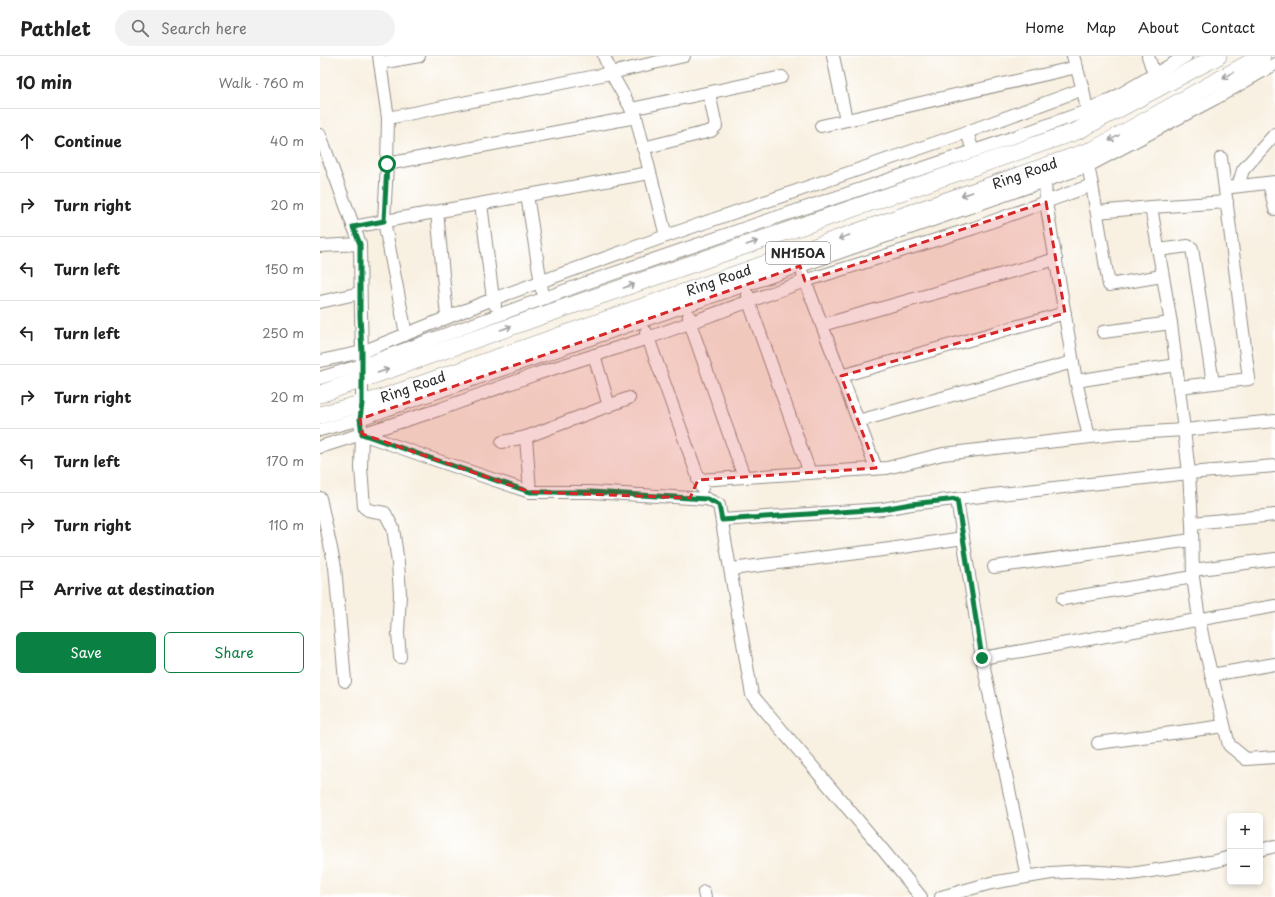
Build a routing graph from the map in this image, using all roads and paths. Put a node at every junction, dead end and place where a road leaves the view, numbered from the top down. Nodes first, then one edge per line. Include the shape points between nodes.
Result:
1 (419, 56) edge
2 (604, 56) edge
3 (684, 56) edge
4 (833, 56) edge
5 (1148, 56) edge
6 (1186, 56) edge
7 (1218, 56) edge
8 (1262, 56) edge
9 (379, 59) edge
10 (1075, 61) edge
11 (1275, 64) edge
12 (611, 73) junction
13 (1154, 74) junction
14 (782, 77) dead end
15 (1083, 90) junction
16 (709, 92) junction
17 (1087, 111) junction
18 (634, 113) junction
19 (388, 118) junction
20 (846, 120) junction
21 (821, 126) dead end
22 (967, 132) junction
23 (1275, 134) edge
24 (320, 135) edge
25 (643, 148) junction
26 (973, 151) junction
27 (1221, 158) dead end
28 (387, 164) junction
29 (1088, 166) junction
30 (649, 173) junction
31 (846, 174) junction
32 (1045, 180) junction
33 (1272, 182) edge
34 (1092, 185) junction
35 (1238, 186) junction
36 (1225, 188) junction
37 (853, 191) junction
38 (527, 195) junction
39 (781, 196) junction
40 (1046, 202) junction
41 (1226, 202) junction
42 (480, 204) junction
43 (1151, 206) junction
44 (1275, 209) edge
45 (437, 212) junction
46 (1097, 212) junction
47 (788, 213) junction
48 (384, 221) junction
49 (353, 227) junction
50 (666, 236) junction
51 (360, 244) junction
52 (320, 246) edge
53 (1158, 250) junction
54 (1056, 259) junction
55 (800, 266) junction
56 (1162, 276) junction
57 (541, 281) junction
58 (805, 281) junction
59 (747, 285) junction
60 (360, 293) junction
61 (493, 299) junction
62 (543, 299) junction
63 (320, 302) edge
64 (748, 302) junction
65 (687, 305) junction
66 (1065, 313) junction
67 (498, 315) junction
68 (447, 317) junction
69 (642, 321) junction
70 (690, 323) junction
71 (1171, 323) junction
72 (822, 325) junction
73 (1103, 332) dead end
74 (406, 334) junction
75 (648, 338) junction
76 (362, 352) junction
77 (594, 355) junction
78 (320, 361) edge
79 (1073, 362) junction
80 (1176, 365) junction
81 (362, 372) junction
82 (841, 376) junction
83 (320, 378) edge
84 (1076, 381) junction
85 (1213, 383) junction
86 (1179, 387) junction
87 (320, 394) edge
88 (629, 398) dead end
89 (609, 406) junction
90 (361, 412) junction
91 (320, 415) edge
92 (858, 421) junction
93 (1275, 421) edge
94 (320, 430) edge
95 (1184, 430) junction
96 (362, 434) junction
97 (526, 437) junction
98 (1089, 437) junction
99 (502, 442) dead end
100 (320, 447) edge
101 (1275, 466) edge
102 (876, 468) junction
103 (810, 473) junction
104 (1189, 473) junction
105 (744, 477) junction
106 (698, 480) junction
107 (530, 492) junction
108 (690, 498) junction
109 (707, 499) junction
110 (957, 499) junction
111 (321, 504) edge
112 (1275, 515) edge
113 (722, 520) junction
114 (1192, 523) junction
115 (963, 538) junction
116 (1192, 540) junction
117 (1275, 559) edge
118 (994, 567) dead end
119 (731, 569) junction
120 (1193, 574) junction
121 (1063, 599) dead end
122 (1275, 606) edge
123 (1199, 619) junction
124 (400, 657) dead end
125 (982, 658) junction
126 (1275, 664) edge
127 (1211, 675) junction
128 (345, 681) dead end
129 (1224, 726) junction
130 (1098, 742) dead end
131 (1274, 761) edge
132 (1275, 846) edge
133 (1263, 849) edge
134 (1227, 858) edge
135 (1027, 877) junction
136 (921, 897) edge
137 (941, 897) edge

1 - 9 street
2 - 12 street
3 - 12 street
4 - 20 street
5 - 13 street
6 - 13 street
81 -> 7 highway, Ring Road / NH150A via 541,316 1077,132
8 -> 90 highway, Ring Road / NH150A via 1095,149 379,399
9 - 19 street
10 - 15 street
10 - 20 street
11 - 29 street
12 - 18 street
12 - 19 street
13 - 17 street
14 - 16 street
15 - 17 street
15 - 22 street
16 - 18 street
16 - 25 street via 716,126 711,131
17 - 26 street
18 - 25 street
18 - 28 street
19 - 28 street
20 - 21 street
22 - 26 street
22 - 31 street
23 - 35 street via 1243,170
24 - 49 street
25 - 30 street
26 - 37 street
27 - 36 street
28 - 48 street
29 - 32 street
29 - 34 street
30 - 38 street
30 - 50 street
31 - 37 street
31 - 39 street
32 - 40 street
32 - 55 street
33 - 35 street
33 - 44 street
34 - 40 street
34 - 46 street
35 - 36 street
36 - 41 street
37 - 47 street
38 - 42 street
38 - 57 street
39 - 47 street
39 - 50 street
40 - 54 street
40 - 58 street via 974,228
41 - 43 street
41 - 85 street via 1249,379
42 - 45 street
42 - 61 street
43 - 46 street
43 - 53 street
45 - 48 street
45 - 68 street
46 - 56 street via 1109,285
47 - 62 street
48 - 49 street
48 - 74 street
49 - 51 street
50 - 57 street
51 - 52 street
51 - 60 street
53 - 56 street
53 - 85 street via 1188,246 1192,248
54 - 66 street
54 - 72 street
55 - 58 street
55 - 59 street
56 - 71 street
57 - 61 street
57 - 62 street
58 - 64 street
58 - 72 street
59 - 64 street
59 - 65 street
60 - 63 street
60 - 76 street
61 - 67 street
61 - 68 street
62 - 67 street
64 - 70 street
64 - 103 street
65 - 69 street
65 - 70 street
66 - 79 street
66 - 82 street
67 - 81 street
68 - 74 street
69 - 75 street
69 - 90 street
70 - 75 street
70 - 105 street
71 - 73 street
71 - 80 street
72 - 82 street
74 - 76 street
75 - 77 street
75 - 106 street
76 - 78 street
76 - 81 street
77 - 89 street
77 - 96 street
79 - 84 street
79 - 92 street
80 - 84 street
80 - 86 street
81 - 83 street
81 - 87 highway, Ring Road / NH150A
81 - 90 street
82 - 92 street
84 - 98 street
85 - 86 street
86 - 95 street
88 - 89 street
89 - 97 street
90 - 91 highway, Ring Road / NH150A
90 - 94 street
90 - 96 street
92 - 102 street
93 - 95 street
95 - 98 street
95 - 104 street
96 - 100 street
96 - 107 street
96 - 124 street via 364,506 368,510 385,513 393,528 400,594
97 - 99 street
97 - 107 street
98 - 102 street via 943,454 887,468
101 - 104 street
102 - 103 street
103 - 105 street
104 - 110 street
104 - 114 street
105 - 106 street
106 - 108 street
106 - 109 street
107 - 108 street via 591,492
108 - 109 street
109 - 113 street via 719,505
110 - 113 street via 883,509
110 - 115 street
111 - 128 street via 335,567
112 - 114 street
113 - 119 street
114 - 116 street
115 - 119 street
115 - 125 street
116 - 118 street
116 - 120 street
117 - 120 street
119 - 136 street via 752,695
120 - 121 street
120 - 123 street
122 - 123 street
123 - 125 street
123 - 127 street
125 - 135 street
126 - 127 street
127 - 129 street
129 - 130 street
129 - 131 street via 1229,745 1246,759
132 - 133 street
134 - 135 street via 1131,874 1085,871
135 - 137 street via 991,883

